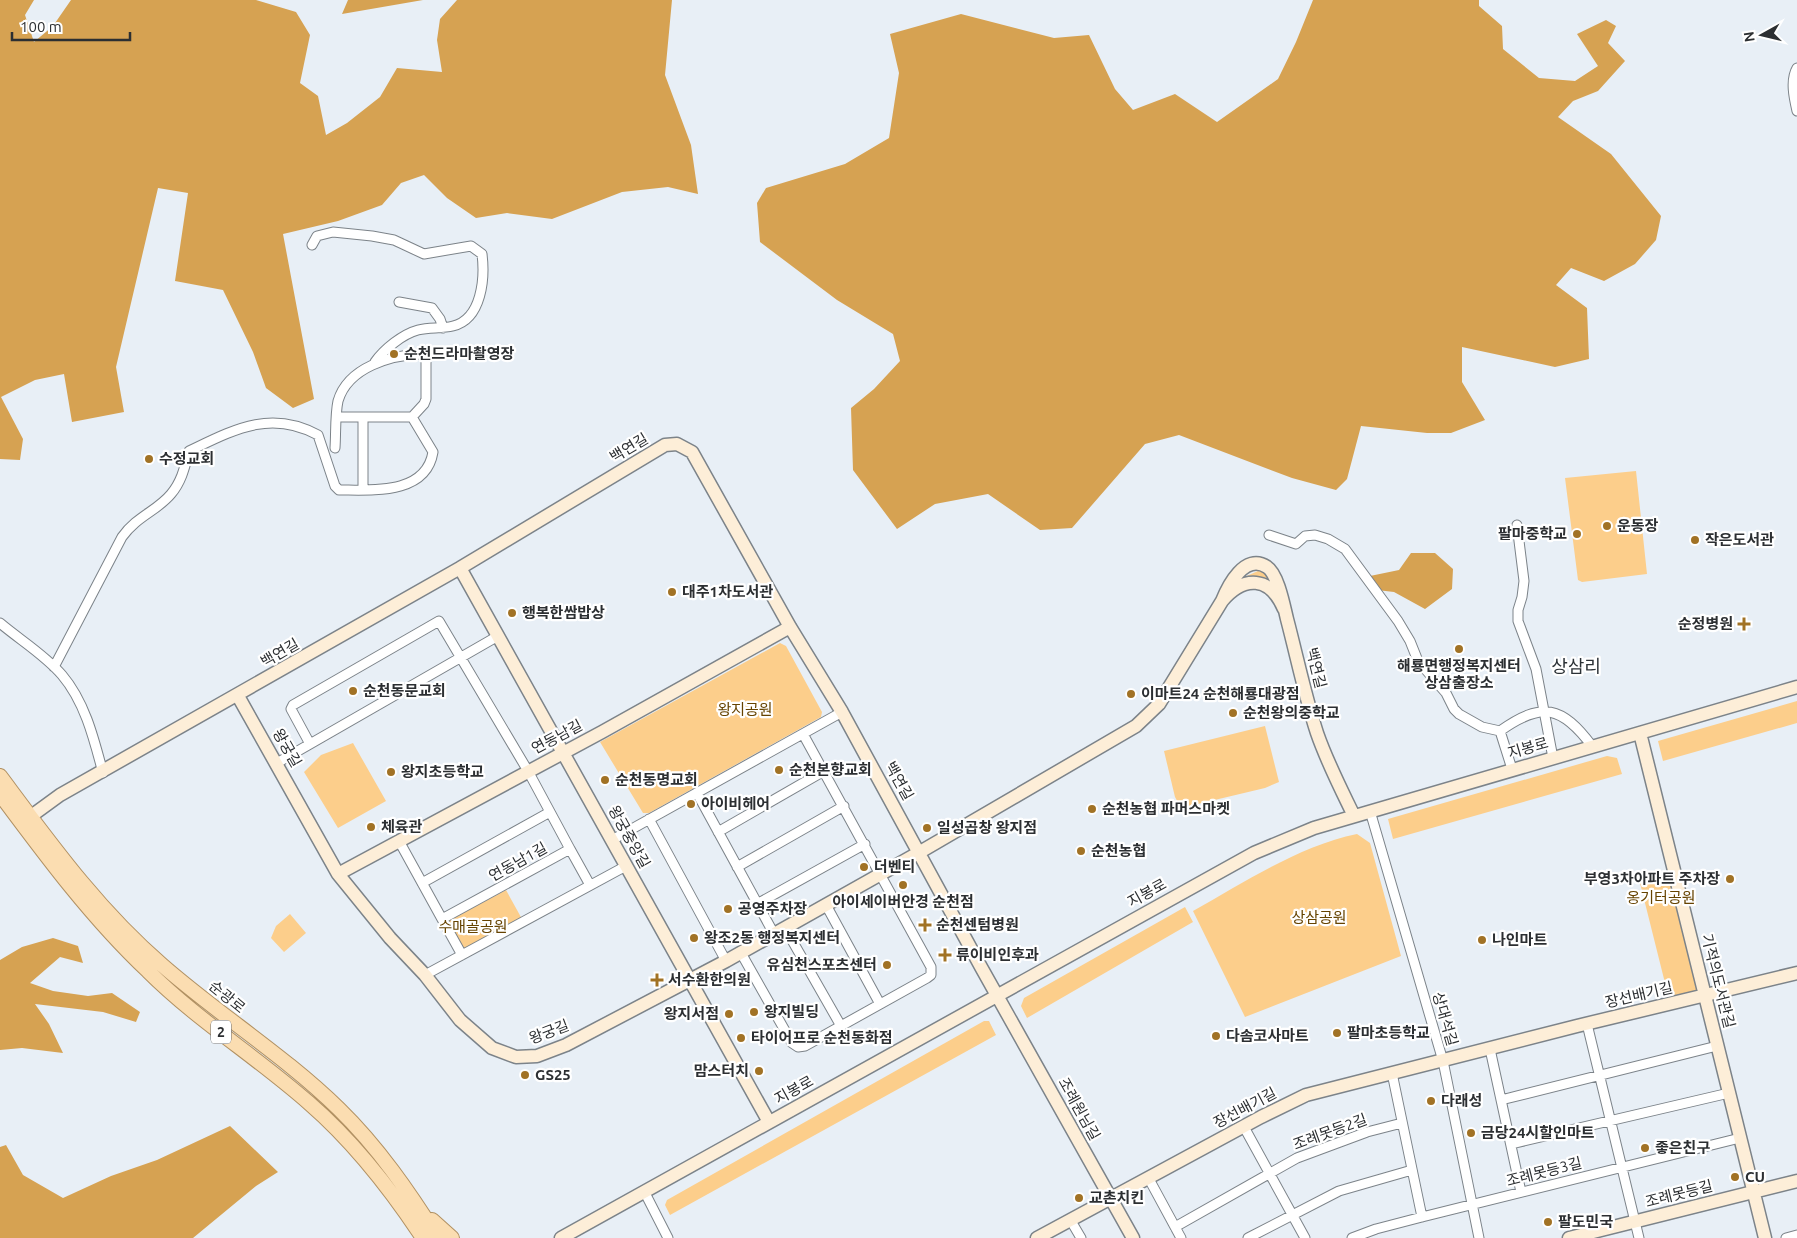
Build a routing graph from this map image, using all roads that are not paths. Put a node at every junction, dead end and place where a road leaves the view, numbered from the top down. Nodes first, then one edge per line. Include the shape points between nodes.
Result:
1 (1797, 68) edge
2 (1797, 112) edge
3 (312, 245) dead end
4 (399, 302) dead end
5 (443, 328) junction
6 (374, 364) junction
7 (337, 417) junction
8 (363, 417) junction
9 (412, 417) junction
10 (335, 448) dead end
11 (363, 490) junction
12 (1517, 525) dead end
13 (1269, 536) dead end
14 (460, 568) junction
15 (1222, 601) junction
16 (1284, 609) junction
17 (0, 624) edge
18 (790, 627) junction
19 (498, 636) junction
20 (461, 657) junction
21 (54, 667) junction
22 (1797, 688) edge
23 (238, 696) junction
24 (1545, 711) junction
25 (842, 712) junction
26 (1500, 730) junction
27 (1640, 733) junction
28 (803, 734) junction
29 (310, 744) junction
30 (1592, 746) junction
31 (563, 752) junction
32 (1553, 758) junction
33 (277, 763) junction
34 (1512, 769) junction
35 (528, 771) junction
36 (824, 771) junction
37 (103, 773) junction
38 (0, 776) edge
39 (697, 793) junction
40 (0, 794) edge
41 (844, 806) junction
42 (1370, 811) junction
43 (550, 812) junction
44 (1354, 816) junction
45 (26, 819) junction
46 (650, 819) junction
47 (718, 832) junction
48 (612, 840) junction
49 (399, 841) junction
50 (865, 844) junction
51 (570, 849) junction
52 (920, 852) junction
53 (626, 866) junction
54 (737, 867) junction
55 (338, 874) junction
56 (880, 874) junction
57 (422, 883) junction
58 (590, 885) junction
59 (757, 904) junction
60 (826, 905) junction
61 (442, 919) junction
62 (785, 928) junction
63 (774, 934) junction
64 (741, 953) junction
65 (462, 955) junction
66 (726, 961) junction
67 (1797, 973) edge
68 (425, 975) junction
69 (690, 980) junction
70 (997, 995) junction
71 (1705, 996) junction
72 (880, 1004) junction
73 (1587, 1024) junction
74 (841, 1026) junction
75 (1718, 1046) junction
76 (1490, 1049) junction
77 (1443, 1061) junction
78 (1392, 1074) junction
79 (1600, 1075) junction
80 (1729, 1093) junction
81 (1501, 1100) junction
82 (1611, 1120) junction
83 (769, 1122) junction
84 (1402, 1123) junction
85 (1244, 1127) junction
86 (1740, 1138) junction
87 (1511, 1144) junction
88 (1622, 1167) junction
89 (1412, 1170) junction
90 (1269, 1172) junction
91 (1149, 1179) junction
92 (1797, 1181) edge
93 (644, 1191) junction
94 (1521, 1192) junction
95 (1753, 1192) junction
96 (1111, 1199) junction
97 (1472, 1204) junction
98 (418, 1207) junction
99 (1292, 1214) junction
100 (1422, 1217) junction
101 (411, 1220) junction
102 (1071, 1220) junction
103 (1636, 1222) junction
104 (1175, 1227) junction
105 (1797, 1235) edge
106 (413, 1238) edge
107 (423, 1238) edge
108 (438, 1238) edge
109 (452, 1238) edge
110 (561, 1238) edge
111 (668, 1238) edge
112 (1038, 1238) edge
113 (1081, 1238) edge
114 (1133, 1238) edge
115 (1181, 1238) edge
116 (1248, 1238) edge
117 (1305, 1238) edge
118 (1352, 1238) edge
119 (1479, 1238) edge
120 (1569, 1238) edge
121 (1639, 1238) edge
122 (1765, 1238) edge
123 (1786, 1238) edge

1 - 2 street via 1794,95
3 - 5 street via 317,236 333,232 394,240 424,254 471,246 477,249 483,258 478,303 463,321
4 - 5 street via 432,308
5 - 6 street via 413,332
6 - 7 street via 362,370 342,393
6 - 9 street via 409,354 422,354 426,358 426,399
7 - 8 street
7 - 10 street
8 - 9 street
8 - 11 street
9 - 11 street via 433,452 432,460 406,485
11 - 21 street via 339,490 335,486 318,435 304,428 251,424 189,451 179,483 170,495 130,526 122,537
12 - 24 street via 1524,581 1518,621 1536,669
13 - 26 street via 1296,544 1305,536 1315,535 1345,550 1398,621 1418,661 1446,693 1458,714 1482,727
14 - 18 street, 백연길 via 665,445 677,444 692,452
14 - 19 street, 왕궁중앙길
14 - 23 street, 백연길
15 - 16 street, 백연길 via 1240,585 1257,583 1272,591
15 - 16 street, 백연길 via 1240,571 1253,565 1263,565 1273,573
15 - 52 street, 백연길 via 1171,687 1149,715 1124,734
16 - 44 street, 백연길 via 1316,730
17 - 21 street
18 - 25 street, 백연길
18 - 31 street, 연동남길
19 - 20 street
19 - 31 street, 왕궁중앙길
20 - 29 street
20 - 29 street, 연동남1길 via 439,620 292,705 291,709
20 - 35 street, 연동남1길
21 - 37 street via 76,695 84,712
22 - 27 street, 지봉로
23 - 33 street, 왕궁길
23 - 37 street, 백연길
24 - 26 street via 1516,719
24 - 30 street via 1558,714 1576,725
24 - 32 street
25 - 28 street
25 - 52 street, 백연길
26 - 34 street
27 - 30 street, 지봉로
27 - 71 street, 기적의도서관길
28 - 36 street
28 - 39 street
29 - 33 street
30 - 32 street, 지봉로
31 - 35 street, 연동남길
31 - 48 street, 왕궁중앙길
32 - 34 street, 지봉로
33 - 55 street, 왕궁길
34 - 42 street, 지봉로
35 - 43 street, 연동남1길
35 - 49 street, 연동남길
36 - 41 street
36 - 47 street
37 - 45 street, 백연길 via 60,795
38 - 45 main road, 순광로 / 2
39 - 46 street
39 - 47 street
40 - 45 main road, 순광로 / 2
41 - 50 street
41 - 54 street
42 - 44 street, 지봉로
42 - 77 street, 상대석길
43 - 51 street, 연동남1길
43 - 57 street, 연동남1길
44 - 70 street, 지봉로 via 1314,828 1236,862
45 - 98 main road, 순광로 / 2 via 97,901 161,965 339,1109 362,1133
45 - 101 main road, 순광로 / 2 via 96,916 148,972 309,1102 374,1168
46 - 48 street
46 - 66 street
47 - 54 street
48 - 53 street, 왕궁중앙길
49 - 55 street, 연동남길
49 - 57 street
50 - 56 street
50 - 59 street
51 - 58 street
51 - 61 street, 연동남1길
52 - 56 street, 왕궁길
52 - 70 street, 백연길
53 - 58 street
53 - 69 street, 왕궁중앙길
54 - 59 street
55 - 68 street, 왕궁길
56 - 60 street, 왕궁길
56 - 72 street via 932,970 928,977
57 - 61 street
58 - 65 street
59 - 63 street
60 - 62 street, 왕궁길
60 - 72 street
61 - 65 street
62 - 63 street, 왕궁길
62 - 74 street
63 - 64 street, 왕궁길
64 - 66 street, 왕궁길
64 - 74 street via 794,1046 805,1046
65 - 68 street
66 - 69 street, 왕궁길
67 - 71 street, 장선배기길
68 - 69 street, 왕궁길 via 475,1035 496,1050 516,1057 537,1056 566,1045
69 - 83 street, 왕궁중앙길
70 - 83 street, 지봉로
70 - 96 street, 조례원님길
71 - 73 street, 장선배기길
71 - 75 street, 기적의도서관길
72 - 74 street
73 - 76 street, 장선배기길
73 - 79 street
75 - 79 street
75 - 80 street, 기적의도서관길
76 - 77 street, 장선배기길
76 - 81 street
77 - 78 street, 장선배기길
77 - 97 street, 상대석길
78 - 84 street
78 - 85 street, 장선배기길 via 1306,1095
79 - 81 street
79 - 82 street
80 - 82 street
80 - 86 street, 기적의도서관길
81 - 87 street
82 - 87 street
82 - 88 street
83 - 93 street, 지봉로
84 - 89 street
84 - 90 street, 조례못등2길 via 1334,1143
85 - 90 street
85 - 91 street, 장선배기길
86 - 88 street, 조례못등3길
86 - 95 street, 기적의도서관길
87 - 94 street
88 - 94 street, 조례못등3길
88 - 103 street
89 - 99 street via 1339,1191
89 - 100 street
90 - 99 street
90 - 104 street, 조례못등2길
91 - 96 street, 장선배기길
91 - 104 street
92 - 95 street, 조례못등길
93 - 110 street, 지봉로
93 - 111 street
94 - 97 street, 조례못등3길
95 - 103 street, 조례못등길
95 - 122 street, 기적의도서관길
96 - 102 street, 장선배기길
96 - 114 street, 조례원님길
97 - 100 street
97 - 119 street, 상대석길
98 - 108 main road, 순광로 / 2
98 - 109 main road
99 - 116 street
99 - 117 street
100 - 118 street
101 - 106 street
101 - 107 main road, 순광로 / 2
102 - 112 street, 장선배기길
102 - 113 street
103 - 120 street, 조례못등길
103 - 121 street
104 - 115 street
105 - 123 street

